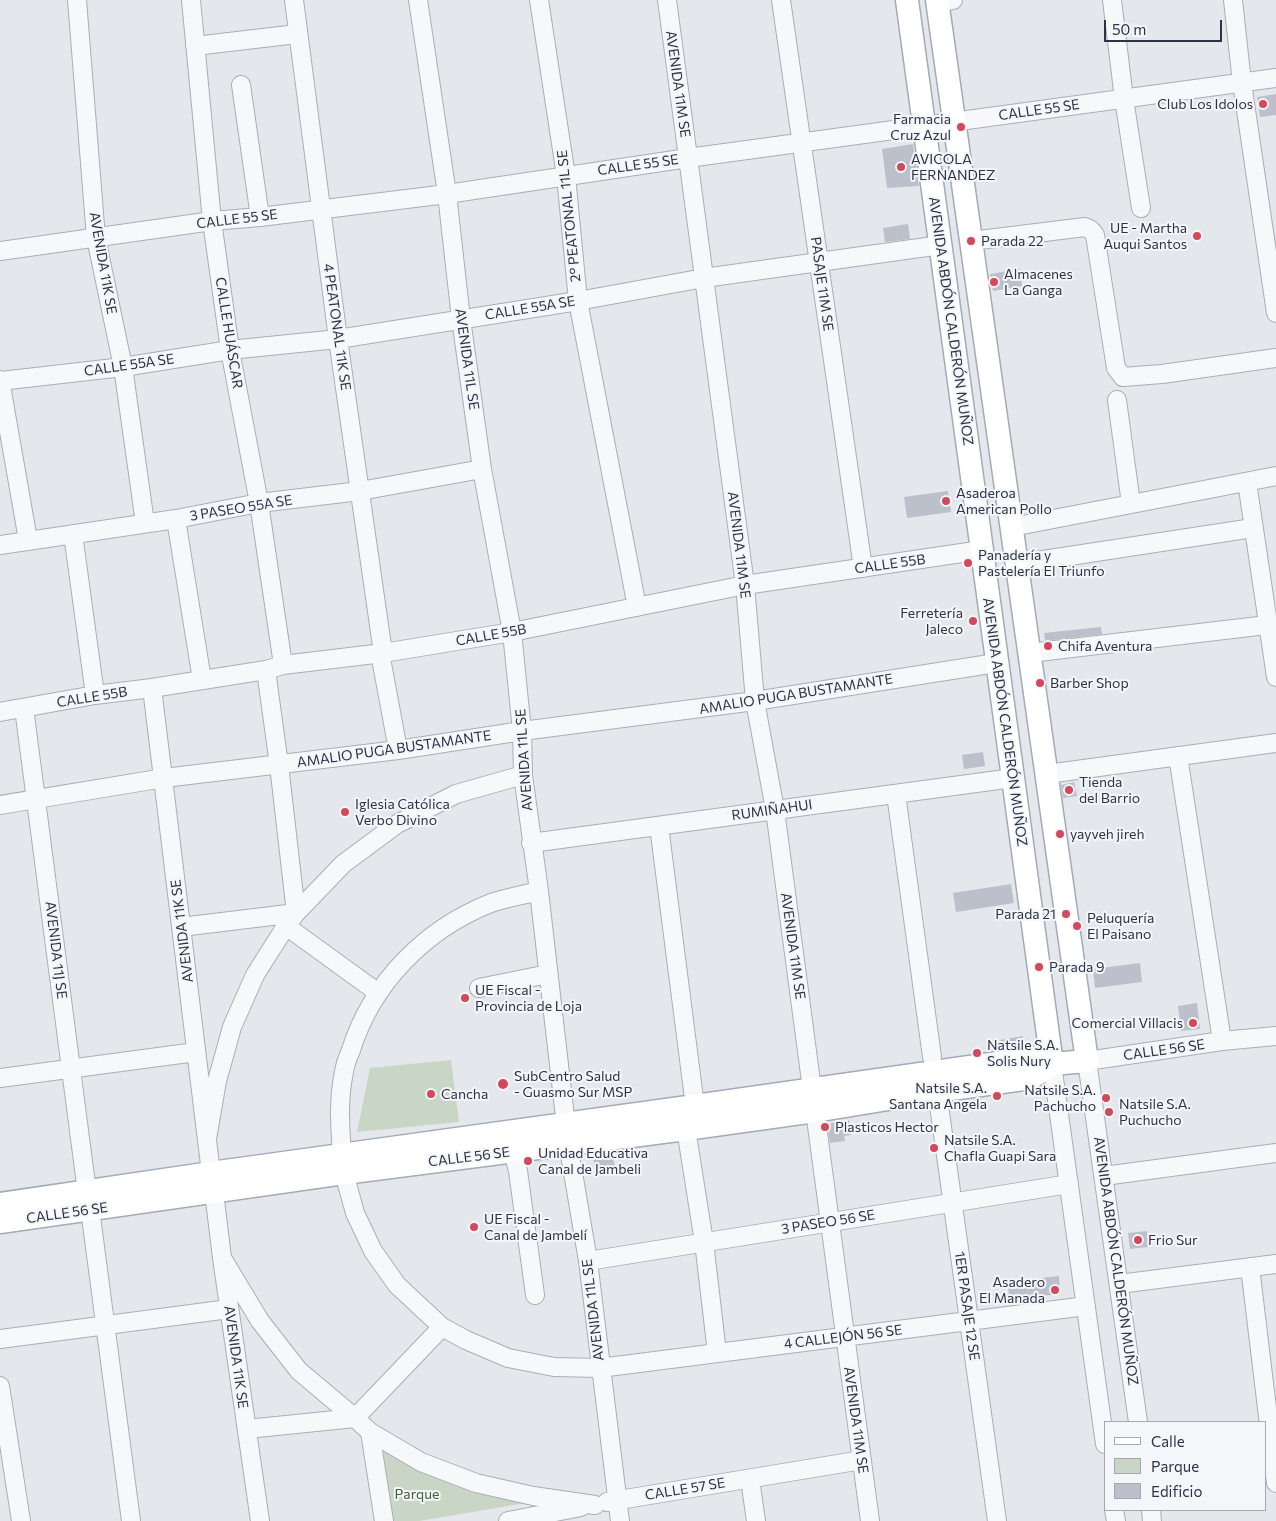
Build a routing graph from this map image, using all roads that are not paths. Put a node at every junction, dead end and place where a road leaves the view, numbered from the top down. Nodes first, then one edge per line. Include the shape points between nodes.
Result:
1 (77, 0) edge
2 (191, 0) edge
3 (294, 0) edge
4 (418, 0) edge
5 (539, 0) edge
6 (667, 0) edge
7 (781, 0) edge
8 (907, 0) edge
9 (1112, 0) edge
10 (1233, 0) edge
11 (942, 1) edge
12 (298, 34) junction
13 (196, 46) junction
14 (1276, 78) edge
15 (1242, 83) junction
16 (242, 85) dead end
17 (1124, 99) junction
18 (954, 122) junction
19 (924, 126) junction
20 (802, 143) junction
21 (688, 158) junction
22 (566, 176) junction
23 (447, 194) junction
24 (322, 208) junction
25 (1141, 208) dead end
26 (260, 217) junction
27 (212, 221) junction
28 (96, 238) junction
29 (971, 241) junction
30 (941, 245) junction
31 (0, 251) edge
32 (819, 262) junction
33 (704, 278) junction
34 (578, 301) junction
35 (1276, 313) edge
36 (460, 319) junction
37 (338, 339) junction
38 (230, 350) junction
39 (1276, 358) edge
40 (123, 367) junction
41 (0, 380) edge
42 (1117, 400) dead end
43 (482, 469) junction
44 (1276, 476) edge
45 (1246, 482) junction
46 (360, 491) junction
47 (259, 503) junction
48 (1131, 504) junction
49 (176, 519) junction
50 (145, 523) junction
51 (1012, 527) junction
52 (1253, 528) junction
53 (73, 534) junction
54 (28, 540) junction
55 (0, 545) edge
56 (982, 550) junction
57 (1017, 564) junction
58 (863, 568) junction
59 (745, 585) junction
60 (637, 608) junction
61 (1272, 625) edge
62 (512, 632) junction
63 (382, 653) junction
64 (1030, 653) junction
65 (996, 662) junction
66 (283, 665) junction
67 (266, 670) junction
68 (1276, 677) edge
69 (202, 680) junction
70 (152, 688) junction
71 (96, 695) junction
72 (755, 701) junction
73 (24, 708) junction
74 (0, 712) edge
75 (522, 731) junction
76 (1276, 743) edge
77 (398, 750) junction
78 (1178, 756) junction
79 (279, 765) junction
80 (1047, 774) junction
81 (523, 775) junction
82 (164, 778) junction
83 (1013, 778) junction
84 (896, 794) junction
85 (36, 798) junction
86 (0, 804) edge
87 (775, 810) junction
88 (659, 826) junction
89 (531, 843) junction
90 (539, 891) junction
91 (291, 920) junction
92 (181, 927) junction
93 (548, 974) junction
94 (479, 988) dead end
95 (377, 992) junction
96 (1276, 1036) edge
97 (1222, 1042) junction
98 (196, 1052) junction
99 (932, 1057) dead end
100 (1087, 1061) junction
101 (1052, 1064) junction
102 (71, 1069) junction
103 (0, 1078) edge
104 (937, 1091) junction
105 (814, 1100) junction
106 (695, 1106) junction
107 (686, 1129) junction
108 (567, 1134) junction
109 (207, 1139) junction
110 (513, 1151) junction
111 (1276, 1153) edge
112 (343, 1164) junction
113 (1104, 1176) junction
114 (212, 1183) junction
115 (1069, 1184) junction
116 (89, 1200) junction
117 (952, 1202) junction
118 (0, 1204) edge
119 (0, 1222) edge
120 (830, 1222) junction
121 (704, 1242) junction
122 (222, 1258) junction
123 (588, 1261) junction
124 (1276, 1264) edge
125 (1250, 1267) junction
126 (1119, 1284) junction
127 (535, 1295) dead end
128 (1086, 1306) junction
129 (229, 1309) junction
130 (969, 1321) junction
131 (105, 1325) junction
132 (442, 1327) junction
133 (845, 1336) junction
134 (0, 1339) edge
135 (717, 1353) junction
136 (600, 1368) junction
137 (0, 1386) edge
138 (356, 1418) junction
139 (1138, 1421) edge
140 (247, 1428) junction
141 (370, 1432) junction
142 (1104, 1437) edge
143 (862, 1460) junction
144 (750, 1479) junction
145 (1276, 1483) edge
146 (617, 1500) junction
147 (595, 1505) junction
148 (21, 1521) edge
149 (131, 1521) edge
150 (260, 1521) edge
151 (384, 1521) edge
152 (508, 1521) edge
153 (620, 1521) edge
154 (756, 1521) edge
155 (870, 1521) edge
156 (997, 1521) edge

1 - 28 street, AVENIDA 11K SE
2 - 13 street, CALLE HUÁSCAR
3 - 12 street, 4 PEATONAL 11K SE
4 - 23 street, AVENIDA 11L SE
5 - 22 street, 2° PEATONAL 11L SE
6 - 21 street, AVENIDA 11M SE
7 - 20 street, PASAJE 11M SE
8 - 19 main road, AVENIDA ABDÓN CALDERÓN MUÑOZ
9 - 17 street
10 - 15 street
11 - 18 main road, AVENIDA ABDÓN CALDERÓN MUÑOZ
12 - 13 street
12 - 24 street, 4 PEATONAL 11K SE
13 - 27 street, CALLE HUÁSCAR
14 - 15 street, CALLE 55 SE
15 - 17 street, CALLE 55 SE
15 - 35 street
16 - 26 street
17 - 18 street, CALLE 55 SE
17 - 25 street
18 - 19 street, CALLE 55 SE
18 - 29 main road, AVENIDA ABDÓN CALDERÓN MUÑOZ
19 - 20 street, CALLE 55 SE
19 - 30 main road, AVENIDA ABDÓN CALDERÓN MUÑOZ
20 - 21 street, CALLE 55 SE
20 - 32 street, PASAJE 11M SE
21 - 22 street, CALLE 55 SE
21 - 33 street, AVENIDA 11M SE
22 - 23 street, CALLE 55 SE
22 - 34 street, 2° PEATONAL 11L SE
23 - 24 street, CALLE 55 SE
23 - 36 street, AVENIDA 11L SE
24 - 26 street, CALLE 55 SE
24 - 37 street, 4 PEATONAL 11K SE
26 - 27 street, CALLE 55 SE
27 - 28 street, CALLE 55 SE
27 - 38 street, CALLE HUÁSCAR
28 - 31 street, CALLE 55 SE
28 - 40 street, AVENIDA 11K SE
29 - 39 street via 1085,227 1091,230 1095,235 1116,368 1123,377
29 - 51 main road, AVENIDA ABDÓN CALDERÓN MUÑOZ
30 - 32 street, CALLE 55A SE
30 - 56 main road, AVENIDA ABDÓN CALDERÓN MUÑOZ
32 - 33 street, CALLE 55A SE
32 - 58 street, PASAJE 11M SE
33 - 34 street, CALLE 55A SE
33 - 59 street, AVENIDA 11M SE
34 - 36 street, CALLE 55A SE
34 - 60 street, 2° PEATONAL 11L SE
36 - 37 street, CALLE 55A SE
36 - 43 street, AVENIDA 11L SE
37 - 38 street, CALLE 55A SE
37 - 46 street, 4 PEATONAL 11K SE
38 - 40 street, CALLE 55A SE
38 - 47 street, CALLE HUÁSCAR
40 - 41 street, CALLE 55A SE
40 - 50 street, AVENIDA 11K SE
41 - 54 street
42 - 48 street
43 - 46 street, 3 PASEO 55A SE
43 - 62 street, AVENIDA 11L SE
44 - 45 street
45 - 48 street
45 - 52 street
46 - 47 street, 3 PASEO 55A SE
46 - 63 street, 4 PEATONAL 11K SE
47 - 49 street, 3 PASEO 55A SE
47 - 66 street, CALLE HUÁSCAR
48 - 51 street
49 - 50 street, 3 PASEO 55A SE
49 - 69 street
50 - 53 street, 3 PASEO 55A SE
51 - 57 main road, AVENIDA ABDÓN CALDERÓN MUÑOZ
52 - 57 street
52 - 61 street
53 - 54 street, 3 PASEO 55A SE
53 - 71 street
54 - 55 street, 3 PASEO 55A SE
56 - 58 street, CALLE 55B
56 - 65 main road, AVENIDA ABDÓN CALDERÓN MUÑOZ
57 - 64 main road, AVENIDA ABDÓN CALDERÓN MUÑOZ
58 - 59 street, CALLE 55B
59 - 60 street, CALLE 55B
59 - 72 street, AVENIDA 11M SE
60 - 62 street, CALLE 55B
61 - 64 street
61 - 68 street
62 - 63 street, CALLE 55B
62 - 75 street, AVENIDA 11L SE
63 - 66 street, CALLE 55B
63 - 77 street, 4 PEATONAL 11K SE
64 - 80 main road, AVENIDA ABDÓN CALDERÓN MUÑOZ
65 - 72 street, AMALIO PUGA BUSTAMANTE
65 - 83 main road, AVENIDA ABDÓN CALDERÓN MUÑOZ
66 - 67 street, CALLE 55B
67 - 69 street, CALLE 55B
67 - 79 street
69 - 70 street, CALLE 55B
70 - 71 street, CALLE 55B
70 - 82 street, AVENIDA 11K SE
71 - 73 street, CALLE 55B
72 - 75 street, AMALIO PUGA BUSTAMANTE
72 - 87 street, AVENIDA 11M SE
73 - 74 street, CALLE 55B
73 - 85 street, AVENIDA 11J SE
75 - 77 street, AMALIO PUGA BUSTAMANTE
75 - 81 street, AVENIDA 11L SE
76 - 78 street
77 - 79 street, AMALIO PUGA BUSTAMANTE
78 - 80 street
78 - 97 street
79 - 82 street, AMALIO PUGA BUSTAMANTE
79 - 91 street
80 - 100 main road, AVENIDA ABDÓN CALDERÓN MUÑOZ
81 - 89 street, AVENIDA 11L SE
81 - 91 street via 456,794 397,824 343,864
82 - 85 street, AMALIO PUGA BUSTAMANTE
82 - 92 street, AVENIDA 11K SE
83 - 84 street, RUMIÑAHUI
83 - 101 main road, AVENIDA ABDÓN CALDERÓN MUÑOZ
84 - 87 street, RUMIÑAHUI
84 - 99 street
85 - 86 street, AMALIO PUGA BUSTAMANTE
85 - 102 street, AVENIDA 11J SE
87 - 88 street, RUMIÑAHUI
87 - 105 street, AVENIDA 11M SE
88 - 89 street, RUMIÑAHUI
88 - 106 street
89 - 90 street, AVENIDA 11L SE
90 - 93 street, AVENIDA 11L SE
90 - 95 street, 4 CALLEJÓN 56 SE via 491,903 447,924 409,955
91 - 92 street
91 - 95 street
91 - 109 street via 255,975 232,1027 217,1081
92 - 98 street, AVENIDA 11K SE
93 - 94 street
93 - 108 street, AVENIDA 11L SE
95 - 112 street, 4 CALLEJÓN 56 SE via 357,1030 344,1070 339,1113
96 - 97 street, CALLE 56 SE
97 - 100 street, CALLE 56 SE
98 - 102 street
98 - 109 street, AVENIDA 11K SE
100 - 101 main road, CALLE 56 SE
100 - 113 street, AVENIDA ABDÓN CALDERÓN MUÑOZ
101 - 104 main road, CALLE 56 SE via 1031,1078
101 - 105 main road, CALLE 56 SE via 1033,1058
101 - 115 street, AVENIDA ABDÓN CALDERÓN MUÑOZ
102 - 103 street
102 - 116 street, AVENIDA 11J SE
104 - 105 main road, CALLE 56 SE
104 - 117 street, 1ER PASAJE 12 SE
105 - 106 main road, CALLE 56 SE
105 - 107 main road, CALLE 56 SE
105 - 120 street, AVENIDA 11M SE
106 - 108 main road, CALLE 56 SE
107 - 108 main road, CALLE 56 SE
107 - 121 street
108 - 110 main road, CALLE 56 SE
108 - 112 main road, CALLE 56 SE
108 - 123 street, AVENIDA 11L SE
109 - 114 street, AVENIDA 11K SE
110 - 112 main road, CALLE 56 SE
110 - 127 street
111 - 113 street
112 - 114 main road, CALLE 56 SE
112 - 132 street, 4 CALLEJÓN 56 SE via 355,1213 373,1251 398,1285
113 - 126 street, AVENIDA ABDÓN CALDERÓN MUÑOZ
114 - 116 main road, CALLE 56 SE
114 - 122 street, AVENIDA 11K SE
115 - 117 street, 3 PASEO 56 SE
115 - 128 street, AVENIDA ABDÓN CALDERÓN MUÑOZ
116 - 118 main road, CALLE 56 SE
116 - 119 main road, CALLE 56 SE
116 - 131 street, AVENIDA 11J SE
117 - 120 street, 3 PASEO 56 SE
117 - 130 street, 1ER PASAJE 12 SE
120 - 121 street, 3 PASEO 56 SE
120 - 133 street, AVENIDA 11M SE
121 - 123 street, 3 PASEO 56 SE
121 - 135 street
122 - 129 street, AVENIDA 11K SE
122 - 138 street via 260,1320 299,1371
123 - 136 street, AVENIDA 11L SE
124 - 125 street
125 - 126 street
125 - 145 street
126 - 139 street, AVENIDA ABDÓN CALDERÓN MUÑOZ
128 - 130 street, 4 CALLEJÓN 56 SE
128 - 142 street, AVENIDA ABDÓN CALDERÓN MUÑOZ
129 - 131 street
129 - 140 street, AVENIDA 11K SE
130 - 133 street, 4 CALLEJÓN 56 SE
130 - 156 street, 1ER PASAJE 12 SE
131 - 134 street
131 - 149 street, AVENIDA 11J SE
132 - 136 street, 4 CALLEJÓN 56 SE via 508,1358 554,1367
132 - 138 street
133 - 135 street, 4 CALLEJÓN 56 SE
133 - 143 street, AVENIDA 11M SE
135 - 136 street, 4 CALLEJÓN 56 SE
136 - 146 street, AVENIDA 11L SE
137 - 148 street
138 - 140 street
138 - 141 street
140 - 150 street, AVENIDA 11K SE
141 - 147 street via 421,1462 476,1483
141 - 151 street
143 - 144 street, CALLE 57 SE
143 - 155 street, AVENIDA 11M SE
144 - 146 street, CALLE 57 SE
144 - 154 street
146 - 147 street, CALLE 57 SE
146 - 153 street, AVENIDA 11L SE
147 - 152 street, CALLE 57 SE

